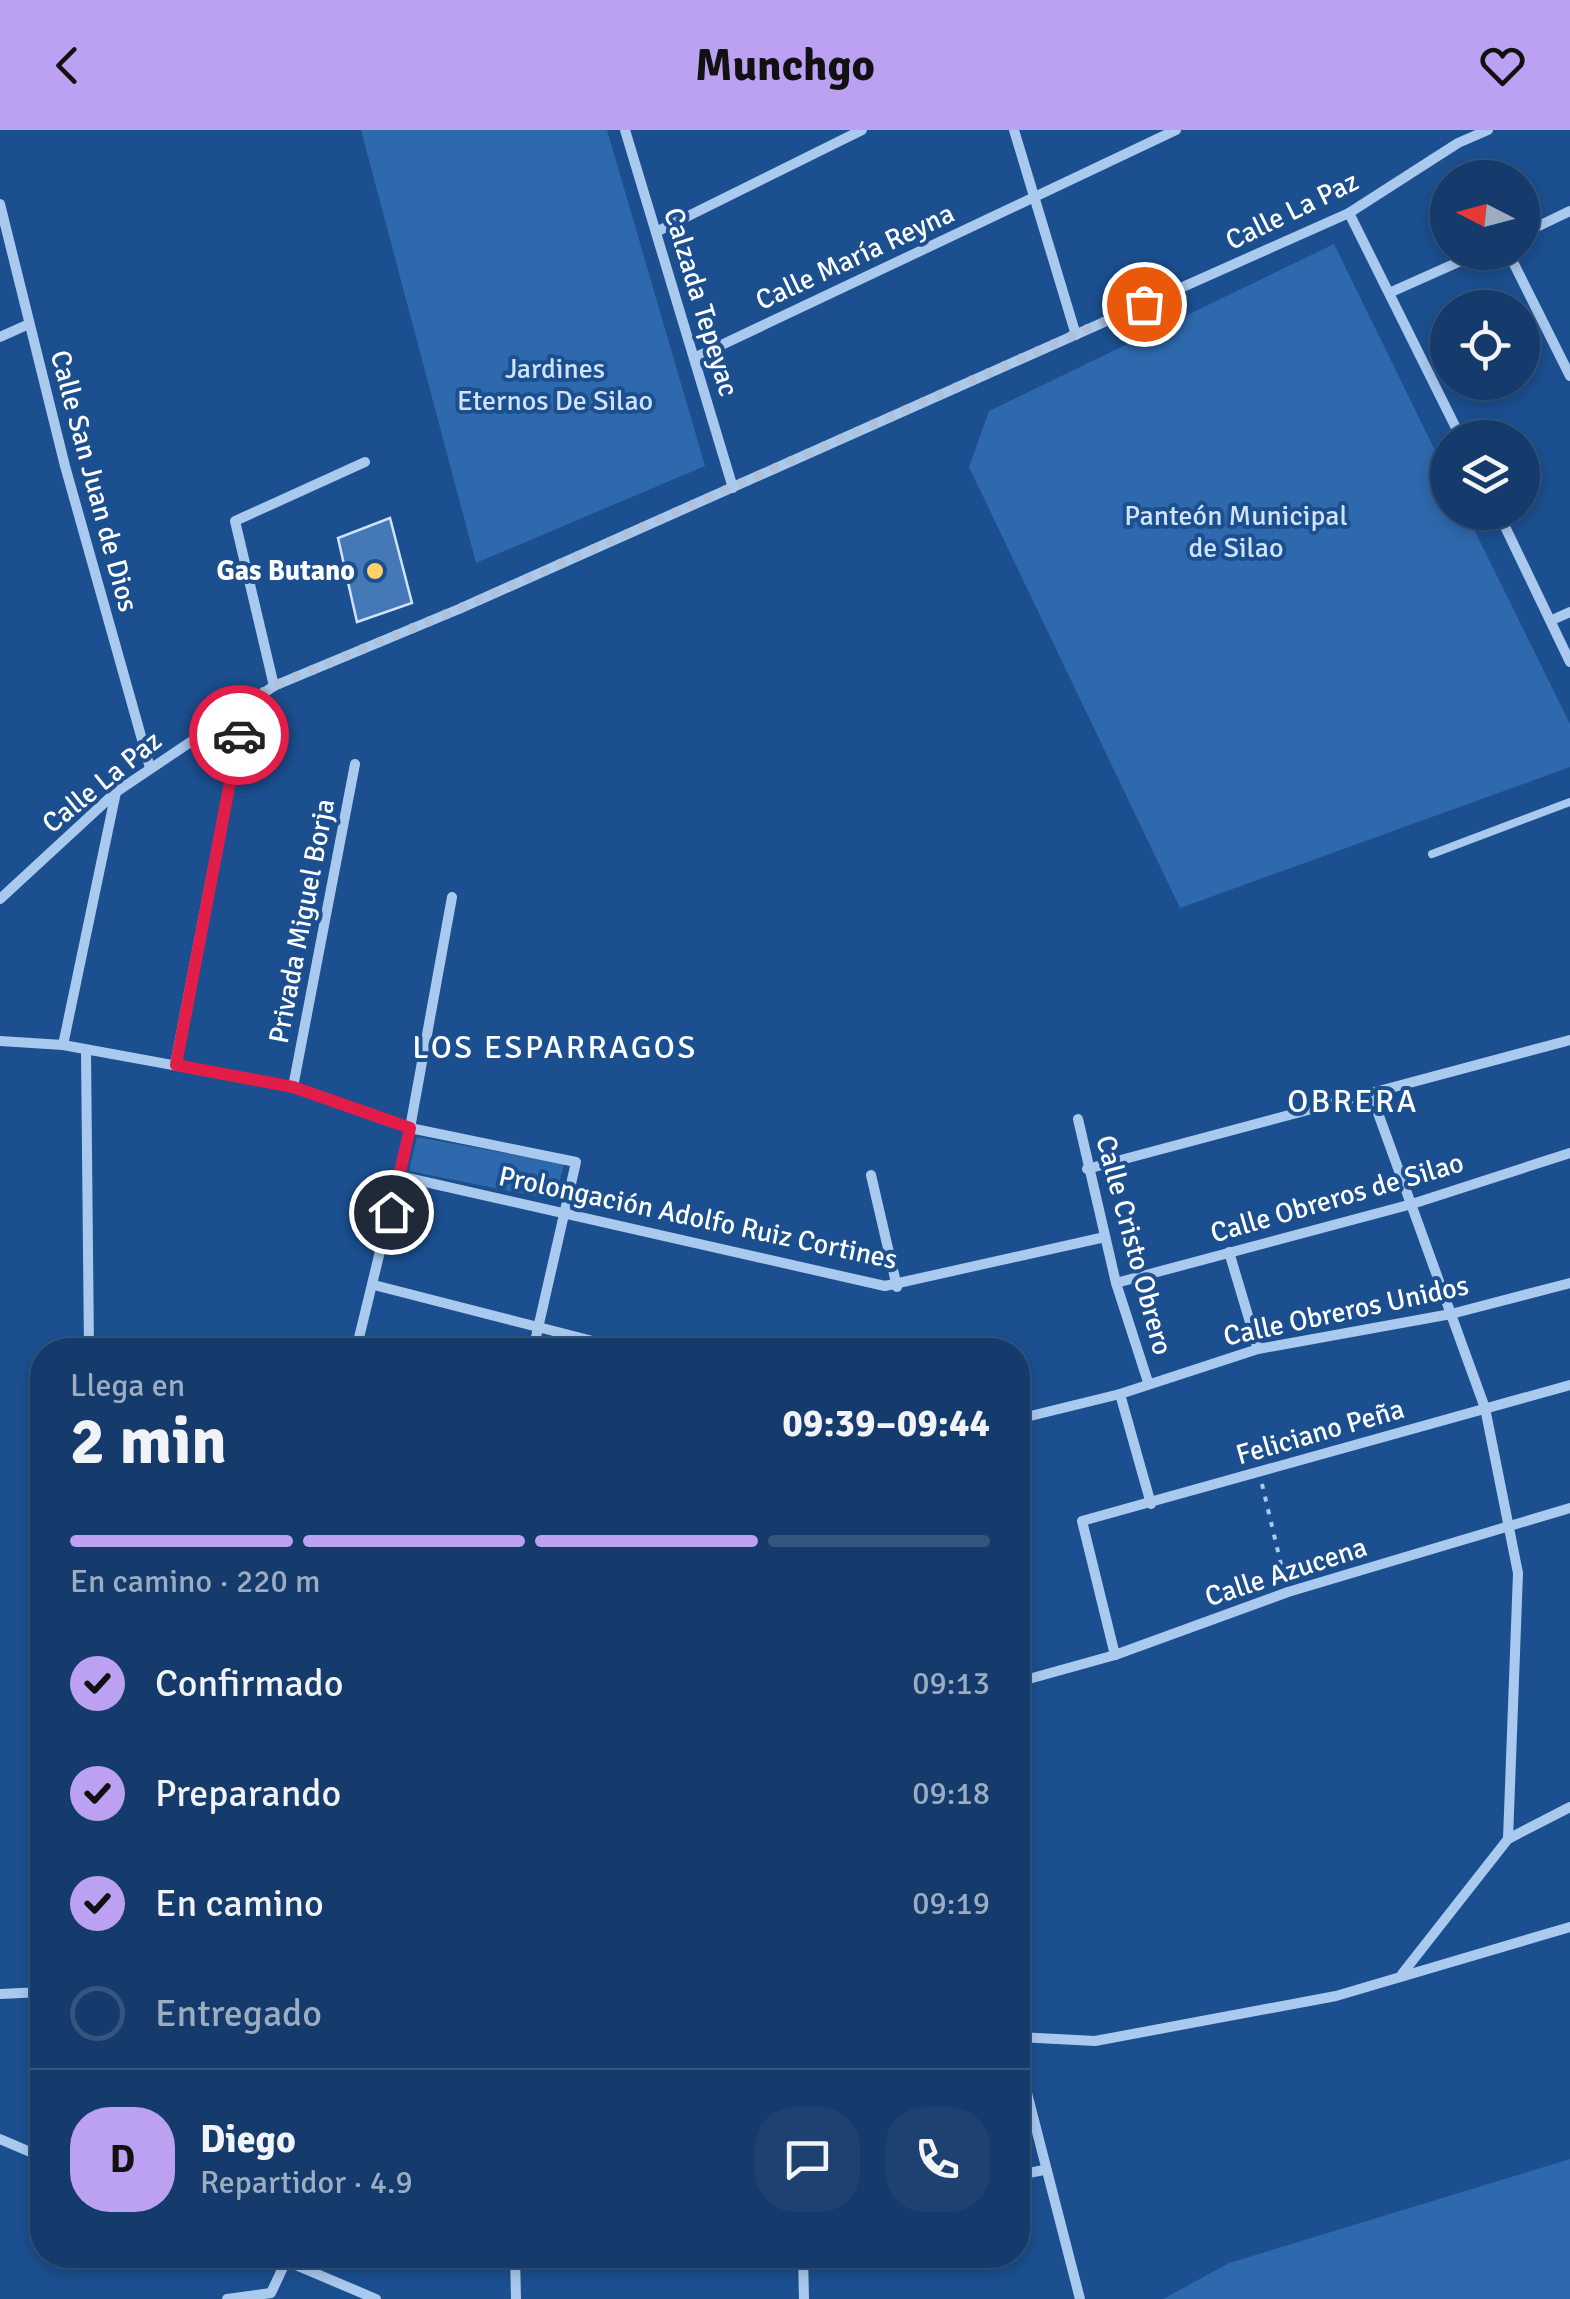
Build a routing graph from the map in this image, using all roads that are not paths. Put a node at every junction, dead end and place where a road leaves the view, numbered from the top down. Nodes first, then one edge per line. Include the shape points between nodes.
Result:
1 (625, 130) edge
2 (862, 130) edge
3 (1014, 130) edge
4 (1176, 130) edge
5 (1454, 130) edge
6 (1488, 130) edge
7 (1458, 144) junction
8 (1035, 197) junction
9 (0, 204) edge
10 (1570, 211) edge
11 (1349, 213) junction
12 (1540, 225) edge
13 (656, 232) junction
14 (1440, 270) edge
15 (1517, 270) edge
16 (1388, 293) junction
17 (29, 324) junction
18 (1076, 335) junction
19 (0, 337) edge
20 (694, 358) junction
21 (1570, 376) edge
22 (1451, 420) edge
23 (365, 462) dead end
24 (733, 488) junction
25 (1507, 530) edge
26 (1570, 612) edge
27 (1552, 620) junction
28 (1570, 662) edge
29 (274, 686) junction
30 (246, 702) junction
31 (355, 764) dead end
32 (150, 768) junction
33 (116, 792) junction
34 (1570, 802) edge
35 (1432, 854) dead end
36 (452, 897) dead end
37 (0, 899) edge
38 (1570, 1040) edge
39 (0, 1041) edge
40 (62, 1046) junction
41 (86, 1051) junction
42 (176, 1065) junction
43 (293, 1087) junction
44 (1370, 1091) junction
45 (1078, 1119) dead end
46 (410, 1128) junction
47 (1570, 1153) edge
48 (1087, 1169) junction
49 (399, 1176) junction
50 (871, 1176) dead end
51 (1412, 1204) junction
52 (562, 1214) junction
53 (1105, 1237) junction
54 (1228, 1252) junction
55 (1116, 1283) junction
56 (1570, 1283) edge
57 (374, 1284) junction
58 (897, 1286) junction
59 (1451, 1314) junction
60 (539, 1328) junction
61 (89, 1338) edge
62 (359, 1338) edge
63 (536, 1338) edge
64 (579, 1338) edge
65 (1258, 1349) junction
66 (1148, 1382) junction
67 (1570, 1384) edge
68 (1120, 1394) junction
69 (1485, 1408) junction
70 (1030, 1416) edge
71 (1151, 1504) junction
72 (1570, 1508) edge
73 (1506, 1526) junction
74 (1115, 1655) junction
75 (1030, 1679) edge
76 (1570, 1807) edge
77 (1508, 1839) junction
78 (1570, 1928) edge
79 (1402, 1974) junction
80 (30, 1993) edge
81 (0, 1994) edge
82 (1030, 2038) edge
83 (1030, 2110) edge
84 (0, 2139) edge
85 (30, 2152) edge
86 (1044, 2170) junction
87 (1030, 2173) edge
88 (282, 2268) edge
89 (304, 2268) edge
90 (312, 2268) edge
91 (515, 2268) edge
92 (803, 2268) edge
93 (312, 2271) junction
94 (227, 2299) edge
95 (376, 2299) edge
96 (516, 2299) edge
97 (804, 2299) edge
98 (1080, 2299) edge

1 - 13 street, Calzada Tepeyac
2 - 13 street
3 - 8 street
4 - 8 street, Calle María Reyna
5 - 7 street
6 - 7 street, Calle La Paz
7 - 11 street, Calle La Paz
8 - 18 street
8 - 20 street, Calle María Reyna
9 - 17 street, Calle San Juan de Dios
10 - 12 street
11 - 16 street
11 - 18 street, Calle La Paz
13 - 20 street, Calzada Tepeyac
14 - 16 street
15 - 21 street
16 - 22 street
17 - 19 street
17 - 32 street, Calle San Juan de Dios
18 - 24 street, Calle La Paz
20 - 24 street, Calzada Tepeyac
23 - 29 street via 234,521
24 - 29 street, Calle La Paz
25 - 27 street
26 - 27 street
27 - 28 street
29 - 30 street, Calle La Paz
30 - 32 street, Calle La Paz
30 - 42 street
31 - 43 street, Privada Miguel Borja
32 - 33 street, Calle La Paz
33 - 37 street, Calle La Paz
33 - 40 street
34 - 35 lane
36 - 46 street
38 - 44 street
39 - 40 street
40 - 41 street
41 - 42 street
41 - 61 street
42 - 43 street
43 - 46 street
44 - 48 street
44 - 51 street
45 - 48 street, Calle Cristo Obrero
46 - 49 street
46 - 52 street via 576,1162
47 - 51 street, Calle Obreros de Silao
48 - 53 street, Calle Cristo Obrero
49 - 52 street, Prolongación Adolfo Ruiz Cortines
49 - 57 street
50 - 58 street
51 - 54 street, Calle Obreros de Silao
51 - 59 street
52 - 58 street, Prolongación Adolfo Ruiz Cortines
52 - 60 street
53 - 55 street, Calle Cristo Obrero
53 - 58 street, Prolongación Adolfo Ruiz Cortines
54 - 55 street, Calle Obreros de Silao
54 - 65 street
55 - 66 street, Calle Cristo Obrero
56 - 59 street, Calle Obreros Unidos
57 - 60 street
57 - 62 street
59 - 65 street, Calle Obreros Unidos
59 - 69 street
60 - 63 street
60 - 64 street
65 - 66 street, Calle Obreros Unidos
66 - 68 street, Calle Obreros Unidos
67 - 69 street, Feliciano Peña
68 - 70 street, Calle Obreros Unidos
68 - 71 street
69 - 71 street, Feliciano Peña
69 - 73 street
71 - 74 street, Feliciano Peña via 1082,1522
72 - 73 street, Calle Azucena
73 - 74 street, Calle Azucena via 1288,1592
73 - 77 street via 1518,1573
74 - 75 street, Calle Azucena
76 - 77 street
77 - 79 street
78 - 79 street
79 - 82 street via 1336,1996 1095,2041
80 - 81 street
83 - 86 street
84 - 85 street
86 - 87 street
86 - 98 street
88 - 94 street via 270,2293
89 - 93 street
90 - 93 street
91 - 96 street
92 - 97 street
93 - 95 street

